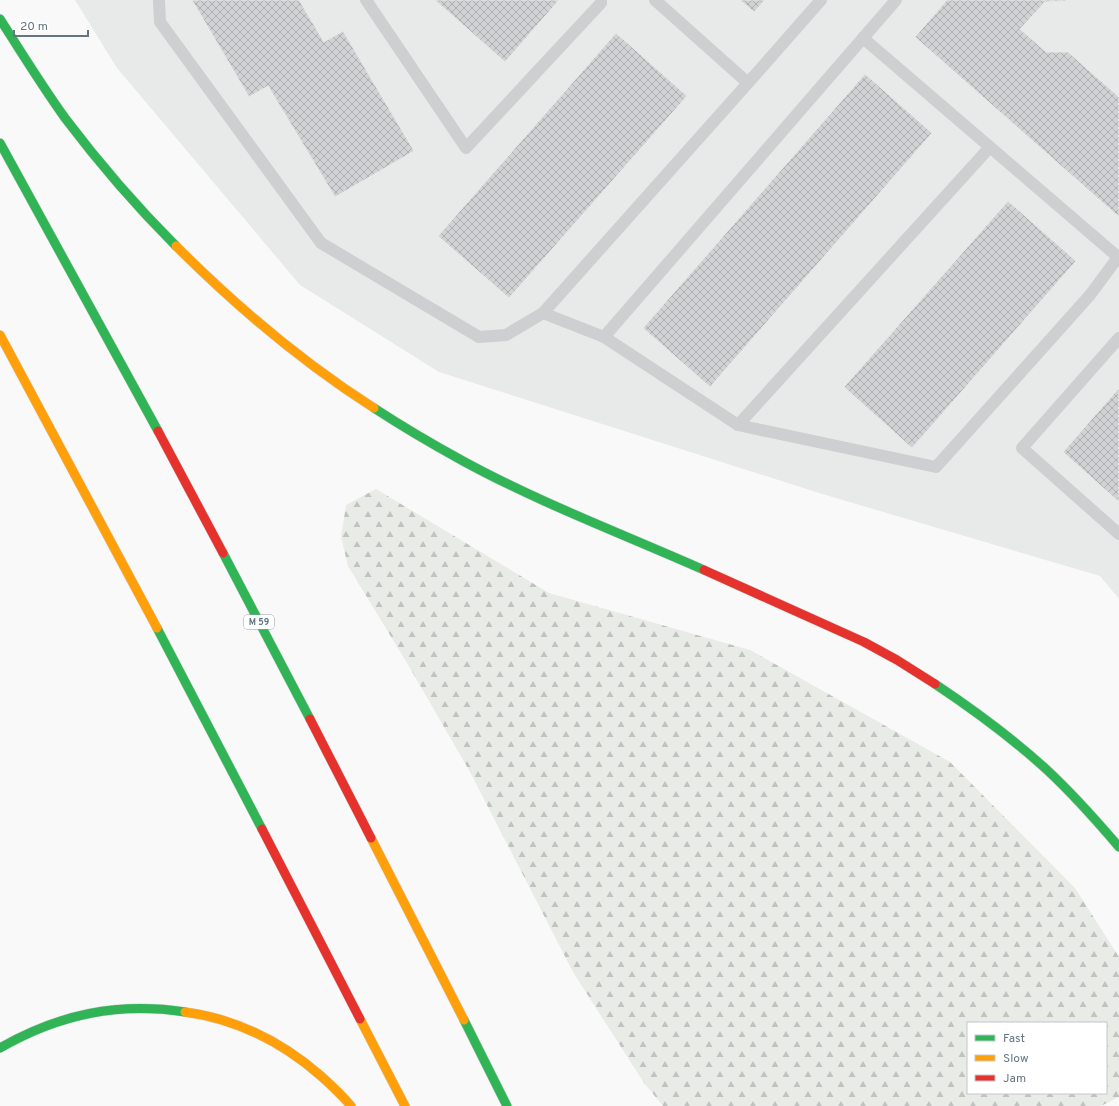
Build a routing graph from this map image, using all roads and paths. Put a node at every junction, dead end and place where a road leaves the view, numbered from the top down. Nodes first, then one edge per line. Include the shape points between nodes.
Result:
1 (159, 0) edge
2 (366, 0) edge
3 (601, 0) edge
4 (655, 0) edge
5 (821, 0) edge
6 (896, 0) edge
7 (0, 19) edge
8 (863, 38) junction
9 (748, 83) junction
10 (0, 143) edge
11 (990, 147) junction
12 (1119, 256) edge
13 (543, 313) junction
14 (0, 335) edge
15 (604, 337) junction
16 (1119, 338) edge
17 (738, 425) junction
18 (1119, 534) edge
19 (1119, 847) edge
20 (0, 1048) edge
21 (351, 1106) edge
22 (405, 1106) edge
23 (507, 1106) edge

1 - 13 lane via 160,22 321,243 479,337 506,335
2 - 3 lane via 466,148 601,3
4 - 9 lane
5 - 9 lane
6 - 8 lane
7 - 19 highway via 31,69 75,131 151,221 234,302 329,378 464,462 883,652 924,676 1008,737 1046,770 1085,808
8 - 11 lane
8 - 15 lane
9 - 13 lane
10 - 23 highway, M 59 via 250,606
11 - 12 lane
11 - 17 lane
12 - 17 lane via 1090,295 936,467
13 - 15 lane
14 - 22 highway via 190,689
15 - 17 lane
16 - 18 lane via 1022,448
20 - 21 highway via 53,1022 88,1013 117,1008 181,1010 214,1017 272,1040 297,1055

